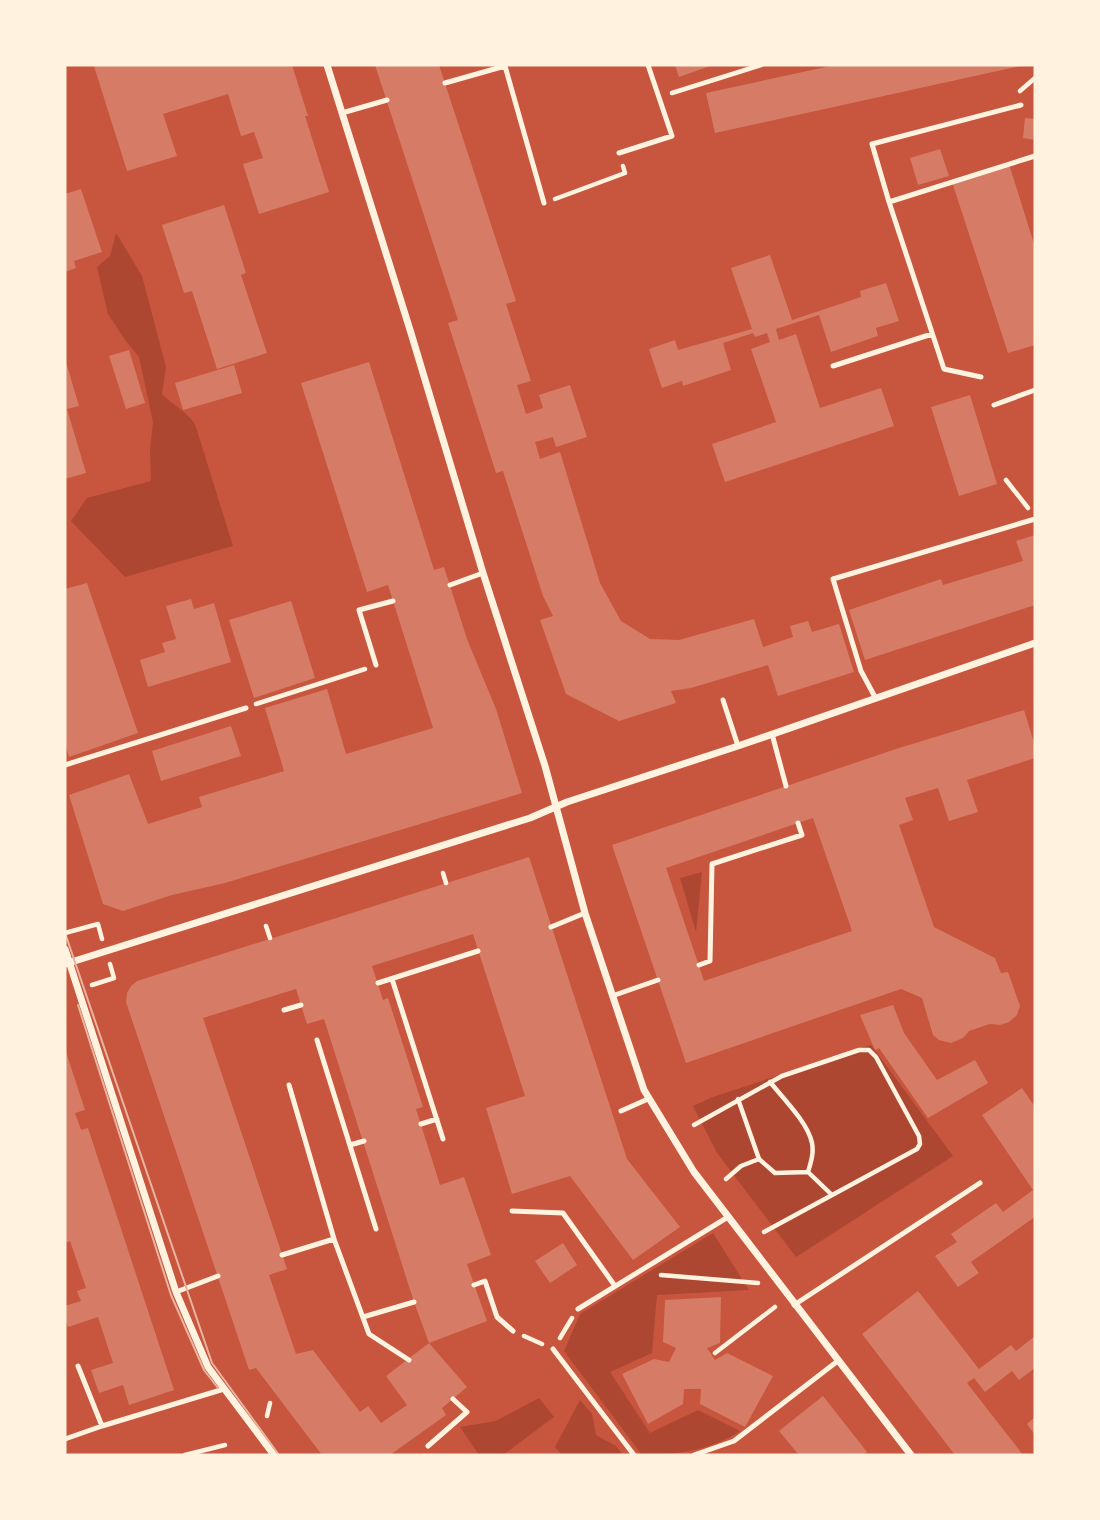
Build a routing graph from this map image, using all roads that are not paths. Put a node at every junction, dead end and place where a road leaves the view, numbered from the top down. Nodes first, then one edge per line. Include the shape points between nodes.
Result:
1 (327, 65) edge
2 (648, 65) edge
3 (445, 83) dead end
4 (387, 100) dead end
5 (1021, 105) dead end
6 (342, 113) junction
7 (619, 153) road end
8 (1035, 156) edge
9 (889, 202) junction
10 (544, 203) road end
11 (932, 334) junction
12 (833, 366) dead end
13 (981, 377) dead end
14 (1035, 390) edge
15 (994, 405) dead end
16 (1035, 518) edge
17 (482, 573) junction
18 (450, 584) dead end
19 (393, 601) dead end
20 (1035, 643) edge
21 (376, 665) road end
22 (875, 697) junction
23 (723, 700) dead end
24 (246, 708) road end
25 (772, 734) junction
26 (737, 746) junction
27 (65, 765) edge
28 (786, 786) dead end
29 (555, 808) junction
30 (798, 823) dead end
31 (585, 913) junction
32 (551, 927) dead end
33 (65, 949) edge
34 (478, 951) dead end
35 (67, 963) edge
36 (699, 965) dead end
37 (391, 979) junction
38 (658, 980) dead end
39 (378, 983) dead end
40 (612, 996) junction
41 (301, 1005) dead end
42 (284, 1010) dead end
43 (317, 1040) dead end
44 (289, 1085) dead end
45 (648, 1099) junction
46 (621, 1111) dead end
47 (436, 1119) junction
48 (421, 1124) dead end
49 (443, 1139) dead end
50 (363, 1141) dead end
51 (350, 1145) junction
52 (980, 1183) dead end
53 (512, 1211) dead end
54 (728, 1217) junction
55 (376, 1229) dead end
56 (334, 1239) junction
57 (282, 1255) dead end
58 (218, 1276) dead end
59 (474, 1284) dead end
60 (615, 1286) junction
61 (176, 1292) junction
62 (414, 1302) dead end
63 (794, 1305) junction
64 (578, 1309) road end
65 (363, 1317) junction
66 (513, 1331) dead end
67 (553, 1349) road end
68 (409, 1360) dead end
69 (839, 1360) junction
70 (79, 1366) dead end
71 (224, 1389) junction
72 (453, 1399) dead end
73 (102, 1426) junction
74 (65, 1439) edge
75 (428, 1446) dead end
76 (909, 1454) edge
77 (274, 1455) edge
78 (634, 1455) edge
79 (694, 1455) edge

1 - 6 street
2 - 7 lane via 672,136
3 - 10 lane via 505,66
4 - 6 lane
5 - 9 lane via 872,144
6 - 17 street
8 - 9 lane
9 - 11 lane
11 - 12 lane
11 - 13 lane via 944,369
14 - 15 lane
16 - 22 lane via 833,579 861,671
17 - 18 lane
17 - 29 street
19 - 21 lane via 359,610
20 - 22 street
22 - 25 street
23 - 26 lane
24 - 27 lane
25 - 26 street
25 - 28 lane
26 - 29 street
29 - 31 street
29 - 35 street
30 - 36 lane via 802,835 712,864 709,961
31 - 32 lane
31 - 40 street
33 - 35 street
34 - 37 lane
35 - 61 street
37 - 39 lane
37 - 47 lane
38 - 40 lane
40 - 45 street
41 - 42 lane
43 - 51 lane
44 - 56 lane
45 - 46 lane
45 - 54 street
47 - 48 lane
47 - 49 lane
50 - 51 lane
51 - 55 lane
52 - 63 lane
53 - 60 lane via 563,1213
54 - 60 lane
54 - 63 street
56 - 57 lane
56 - 65 lane
58 - 61 lane
59 - 66 lane via 485,1281 497,1317
60 - 64 lane
61 - 71 street via 208,1367
62 - 65 lane
63 - 69 street
65 - 68 lane via 369,1334
67 - 78 lane
69 - 76 street
69 - 79 lane via 734,1441
70 - 73 lane
71 - 73 lane
71 - 77 street
72 - 75 lane via 467,1412
73 - 74 lane

